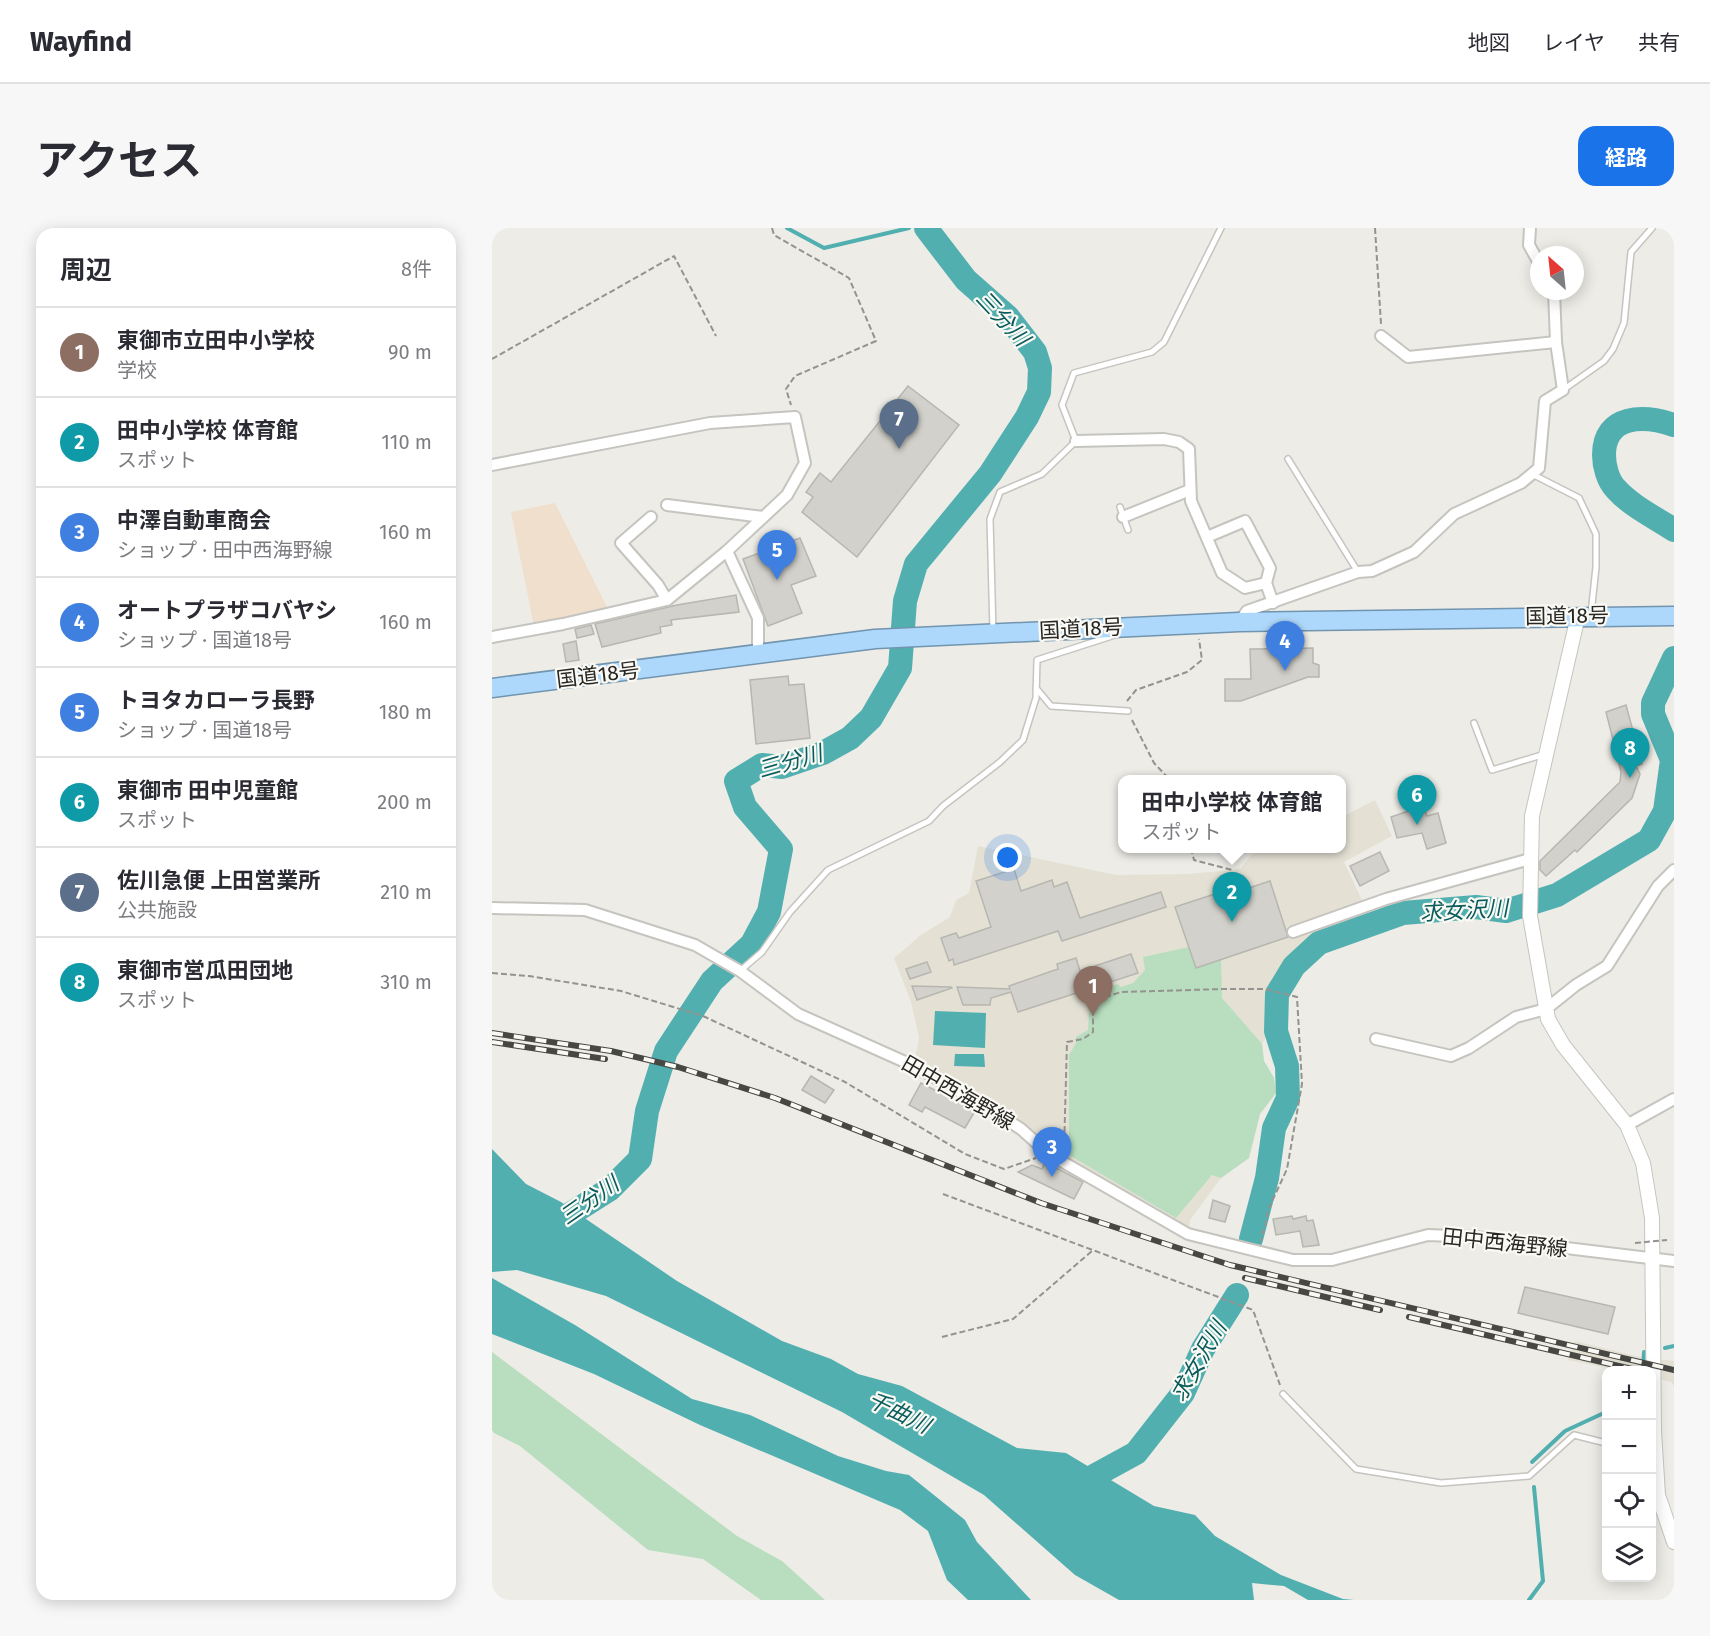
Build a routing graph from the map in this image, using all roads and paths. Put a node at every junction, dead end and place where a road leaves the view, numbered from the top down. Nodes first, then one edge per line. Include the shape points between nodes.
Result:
1 (772, 228) edge
2 (1221, 228) edge
3 (1375, 228) edge
4 (1530, 228) edge
5 (1652, 228) edge
6 (1530, 247) edge
7 (1554, 300) edge
8 (716, 336) dead end
9 (1382, 336) joint
10 (1556, 342) junction
11 (492, 359) edge
12 (1563, 390) junction
13 (795, 417) junction
14 (1076, 441) junction
15 (1288, 459) dead end
16 (492, 465) edge
17 (1532, 474) junction
18 (1190, 490) junction
19 (667, 505) dead end
20 (1122, 512) joint
21 (651, 517) dead end
22 (763, 517) junction
23 (1128, 530) dead end
24 (1207, 537) junction
25 (727, 550) junction
26 (1358, 572) junction
27 (1266, 583) junction
28 (667, 600) junction
29 (1274, 603) junction
30 (1584, 615) junction
31 (1674, 616) edge
32 (1239, 622) junction
33 (1198, 624) junction
34 (1128, 627) junction
35 (993, 633) junction
36 (492, 637) edge
37 (758, 653) junction
38 (492, 688) edge
39 (1036, 688) junction
40 (1128, 711) junction
41 (1474, 723) dead end
42 (1547, 753) junction
43 (1165, 775) edge
44 (1192, 853) edge
45 (1530, 858) junction
46 (1232, 870) dead end
47 (1674, 870) edge
48 (492, 908) edge
49 (1293, 932) dead end
50 (740, 971) junction
51 (492, 973) edge
52 (1546, 1009) junction
53 (1376, 1039) dead end
54 (1674, 1099) edge
55 (1628, 1125) junction
56 (1048, 1154) junction
57 (1063, 1162) junction
58 (943, 1194) dead end
59 (1667, 1240) dead end
60 (1635, 1243) dead end
61 (1093, 1251) junction
62 (1259, 1253) junction
63 (1652, 1259) junction
64 (1674, 1261) edge
65 (942, 1337) dead end
66 (1283, 1394) joint
67 (1602, 1442) edge
68 (1655, 1474) edge
69 (1656, 1498) edge
70 (1674, 1542) edge

1 - 13 path via 774,236 849,278 876,341 795,376 786,389
2 - 14 lane via 1164,342 1152,352 1074,373 1062,405
3 - 9 path
4 - 6 street
5 - 12 lane via 1631,252 1624,323 1613,349 1604,361
7 - 10 street
8 - 11 path via 674,256
9 - 10 street via 1408,357
10 - 12 street
12 - 17 street via 1545,401 1539,468
13 - 16 street via 710,423
13 - 22 street via 805,463 788,495
14 - 18 street via 1179,442 1190,449
14 - 35 lane via 1042,474 1000,492 990,519
15 - 26 lane
17 - 26 street via 1454,514 1414,552 1372,571
17 - 30 lane via 1579,498 1596,534 1596,567
18 - 20 street
18 - 24 street
19 - 22 street
20 - 23 lane
21 - 28 street via 621,543
22 - 25 street
24 - 27 street via 1222,573 1245,588
24 - 27 street via 1245,521 1270,567
25 - 28 street
25 - 37 street via 758,618
26 - 29 street
27 - 29 street
28 - 36 street
29 - 32 street via 1248,611
30 - 31 highway, 国道18号
30 - 32 highway, 国道18号
30 - 42 street
32 - 33 highway, 国道18号
33 - 34 highway, 国道18号
33 - 40 path via 1202,660 1187,672 1136,690 1125,704
34 - 35 highway, 国道18号
34 - 39 lane via 1113,638 1037,660
35 - 37 highway, 国道18号 via 875,639
37 - 38 highway, 国道18号
39 - 40 lane via 1051,706
39 - 50 lane via 1023,740 929,821 828,870 790,912 762,952
40 - 43 path via 1154,763
41 - 42 lane via 1492,770
42 - 45 street via 1532,816
44 - 46 path via 1194,860
45 - 49 street via 1386,899
45 - 52 street via 1530,916
47 - 52 street via 1658,886 1607,966
48 - 50 street, 田中西海野線 via 585,910 696,945
50 - 56 street, 田中西海野線 via 798,1014 914,1066 982,1104 1021,1129
51 - 56 path via 621,991 703,1016 845,1082 965,1154 1005,1169
52 - 53 street via 1516,1017 1451,1056
52 - 55 street via 1563,1045
54 - 55 street
55 - 63 street via 1645,1172 1652,1218
56 - 57 street, 田中西海野線
57 - 62 street, 田中西海野線 via 1188,1234
57 - 62 path via 1067,1042 1093,1032 1093,1001 1121,992 1265,989 1297,997 1302,1084 1287,1169 1269,1208
58 - 61 path
59 - 60 path, bridge
61 - 65 path via 1013,1319
61 - 66 path via 1253,1310
62 - 63 street, 田中西海野線 via 1293,1260 1332,1260 1428,1235 1475,1237
63 - 64 street, 田中西海野線
63 - 68 street
66 - 67 lane via 1356,1469 1441,1483 1529,1476 1574,1435
69 - 70 street

